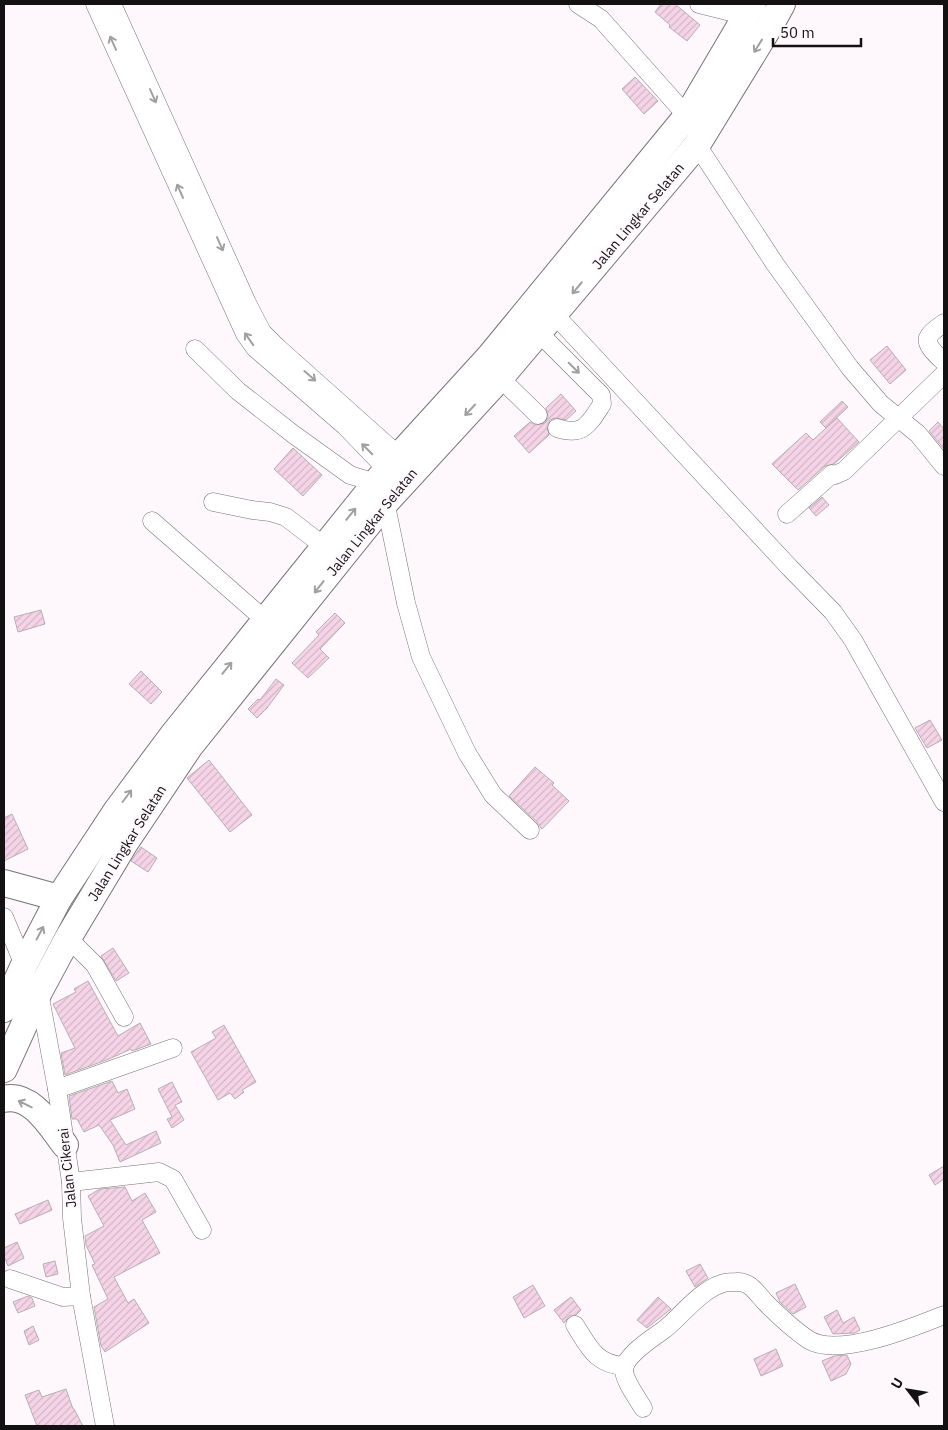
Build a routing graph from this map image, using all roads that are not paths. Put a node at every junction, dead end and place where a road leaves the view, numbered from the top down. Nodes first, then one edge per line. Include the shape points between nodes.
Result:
1 (95, 4) edge
2 (112, 4) edge
3 (578, 4) edge
4 (699, 4) edge
5 (782, 4) edge
6 (750, 10) edge
7 (687, 116) junction
8 (697, 145) junction
9 (944, 323) edge
10 (547, 324) junction
11 (196, 349) dead end
12 (944, 362) edge
13 (944, 374) edge
14 (500, 378) junction
15 (538, 415) dead end
16 (900, 419) junction
17 (557, 428) dead end
18 (944, 466) edge
19 (392, 479) junction
20 (213, 502) dead end
21 (786, 514) dead end
22 (152, 521) dead end
23 (325, 546) junction
24 (266, 620) junction
25 (944, 802) edge
26 (530, 830) dead end
27 (4, 883) edge
28 (59, 898) junction
29 (4, 916) edge
30 (68, 938) junction
31 (24, 965) junction
32 (39, 992) junction
33 (4, 1009) edge
34 (124, 1017) dead end
35 (174, 1048) dead end
36 (4, 1069) edge
37 (57, 1088) junction
38 (4, 1099) edge
39 (65, 1145) junction
40 (71, 1182) junction
41 (202, 1230) dead end
42 (10, 1279) dead end
43 (81, 1296) junction
44 (944, 1315) edge
45 (575, 1325) dead end
46 (625, 1366) junction
47 (643, 1408) dead end
48 (105, 1426) edge

19 -> 1 street via 345,426 255,348 245,334
2 -> 19 street via 262,332
3 - 7 street via 602,19
4 - 6 street
5 -> 8 highway, Jalan Lingkar Selatan
6 - 7 highway, Jalan Lingkar Selatan
7 - 19 highway, Jalan Lingkar Selatan
8 -> 10 highway, Jalan Lingkar Selatan
8 - 16 street via 775,264 850,368 881,404
9 - 12 street via 928,336 928,340
10 - 14 highway, Jalan Lingkar Selatan
10 -> 17 street via 601,395 602,404 582,430 575,432
10 - 25 street via 833,612 853,640
11 - 19 street via 238,391 350,475
13 - 16 street
14 - 15 street
14 -> 19 highway, Jalan Lingkar Selatan
16 - 18 street via 918,434
16 - 21 street via 844,471 832,474
23 -> 19 highway, Jalan Lingkar Selatan
19 - 26 street via 406,603 421,657 467,753 493,795
19 -> 30 highway, Jalan Lingkar Selatan via 190,746 124,843
20 - 23 street via 286,517
22 - 24 street
23 - 24 highway, Jalan Lingkar Selatan
28 -> 24 highway, Jalan Lingkar Selatan via 117,810 172,736
27 - 28 highway
31 -> 28 highway, Jalan Lingkar Selatan
29 - 31 street, Jalan Cikerai
30 - 32 highway, Jalan Lingkar Selatan
30 - 34 street via 95,965
31 - 32 street, Jalan Cikerai
31 - 33 highway, Jalan Lingkar Selatan
32 - 36 highway, Jalan Lingkar Selatan
32 - 37 street, Jalan Cikerai
35 - 37 street
37 - 39 street, Jalan Cikerai
39 -> 38 highway via 26,1102
39 - 40 street, Jalan Cikerai
40 - 41 street via 159,1172 168,1175 173,1178
40 - 43 street, Jalan Cikerai
42 - 43 street via 63,1297
43 - 48 street, Jalan Cikerai
44 - 46 street via 905,1330 846,1346 827,1345 810,1341 752,1287 738,1282 720,1284 636,1350
45 - 46 street via 599,1359 614,1366
46 - 47 street via 629,1384

